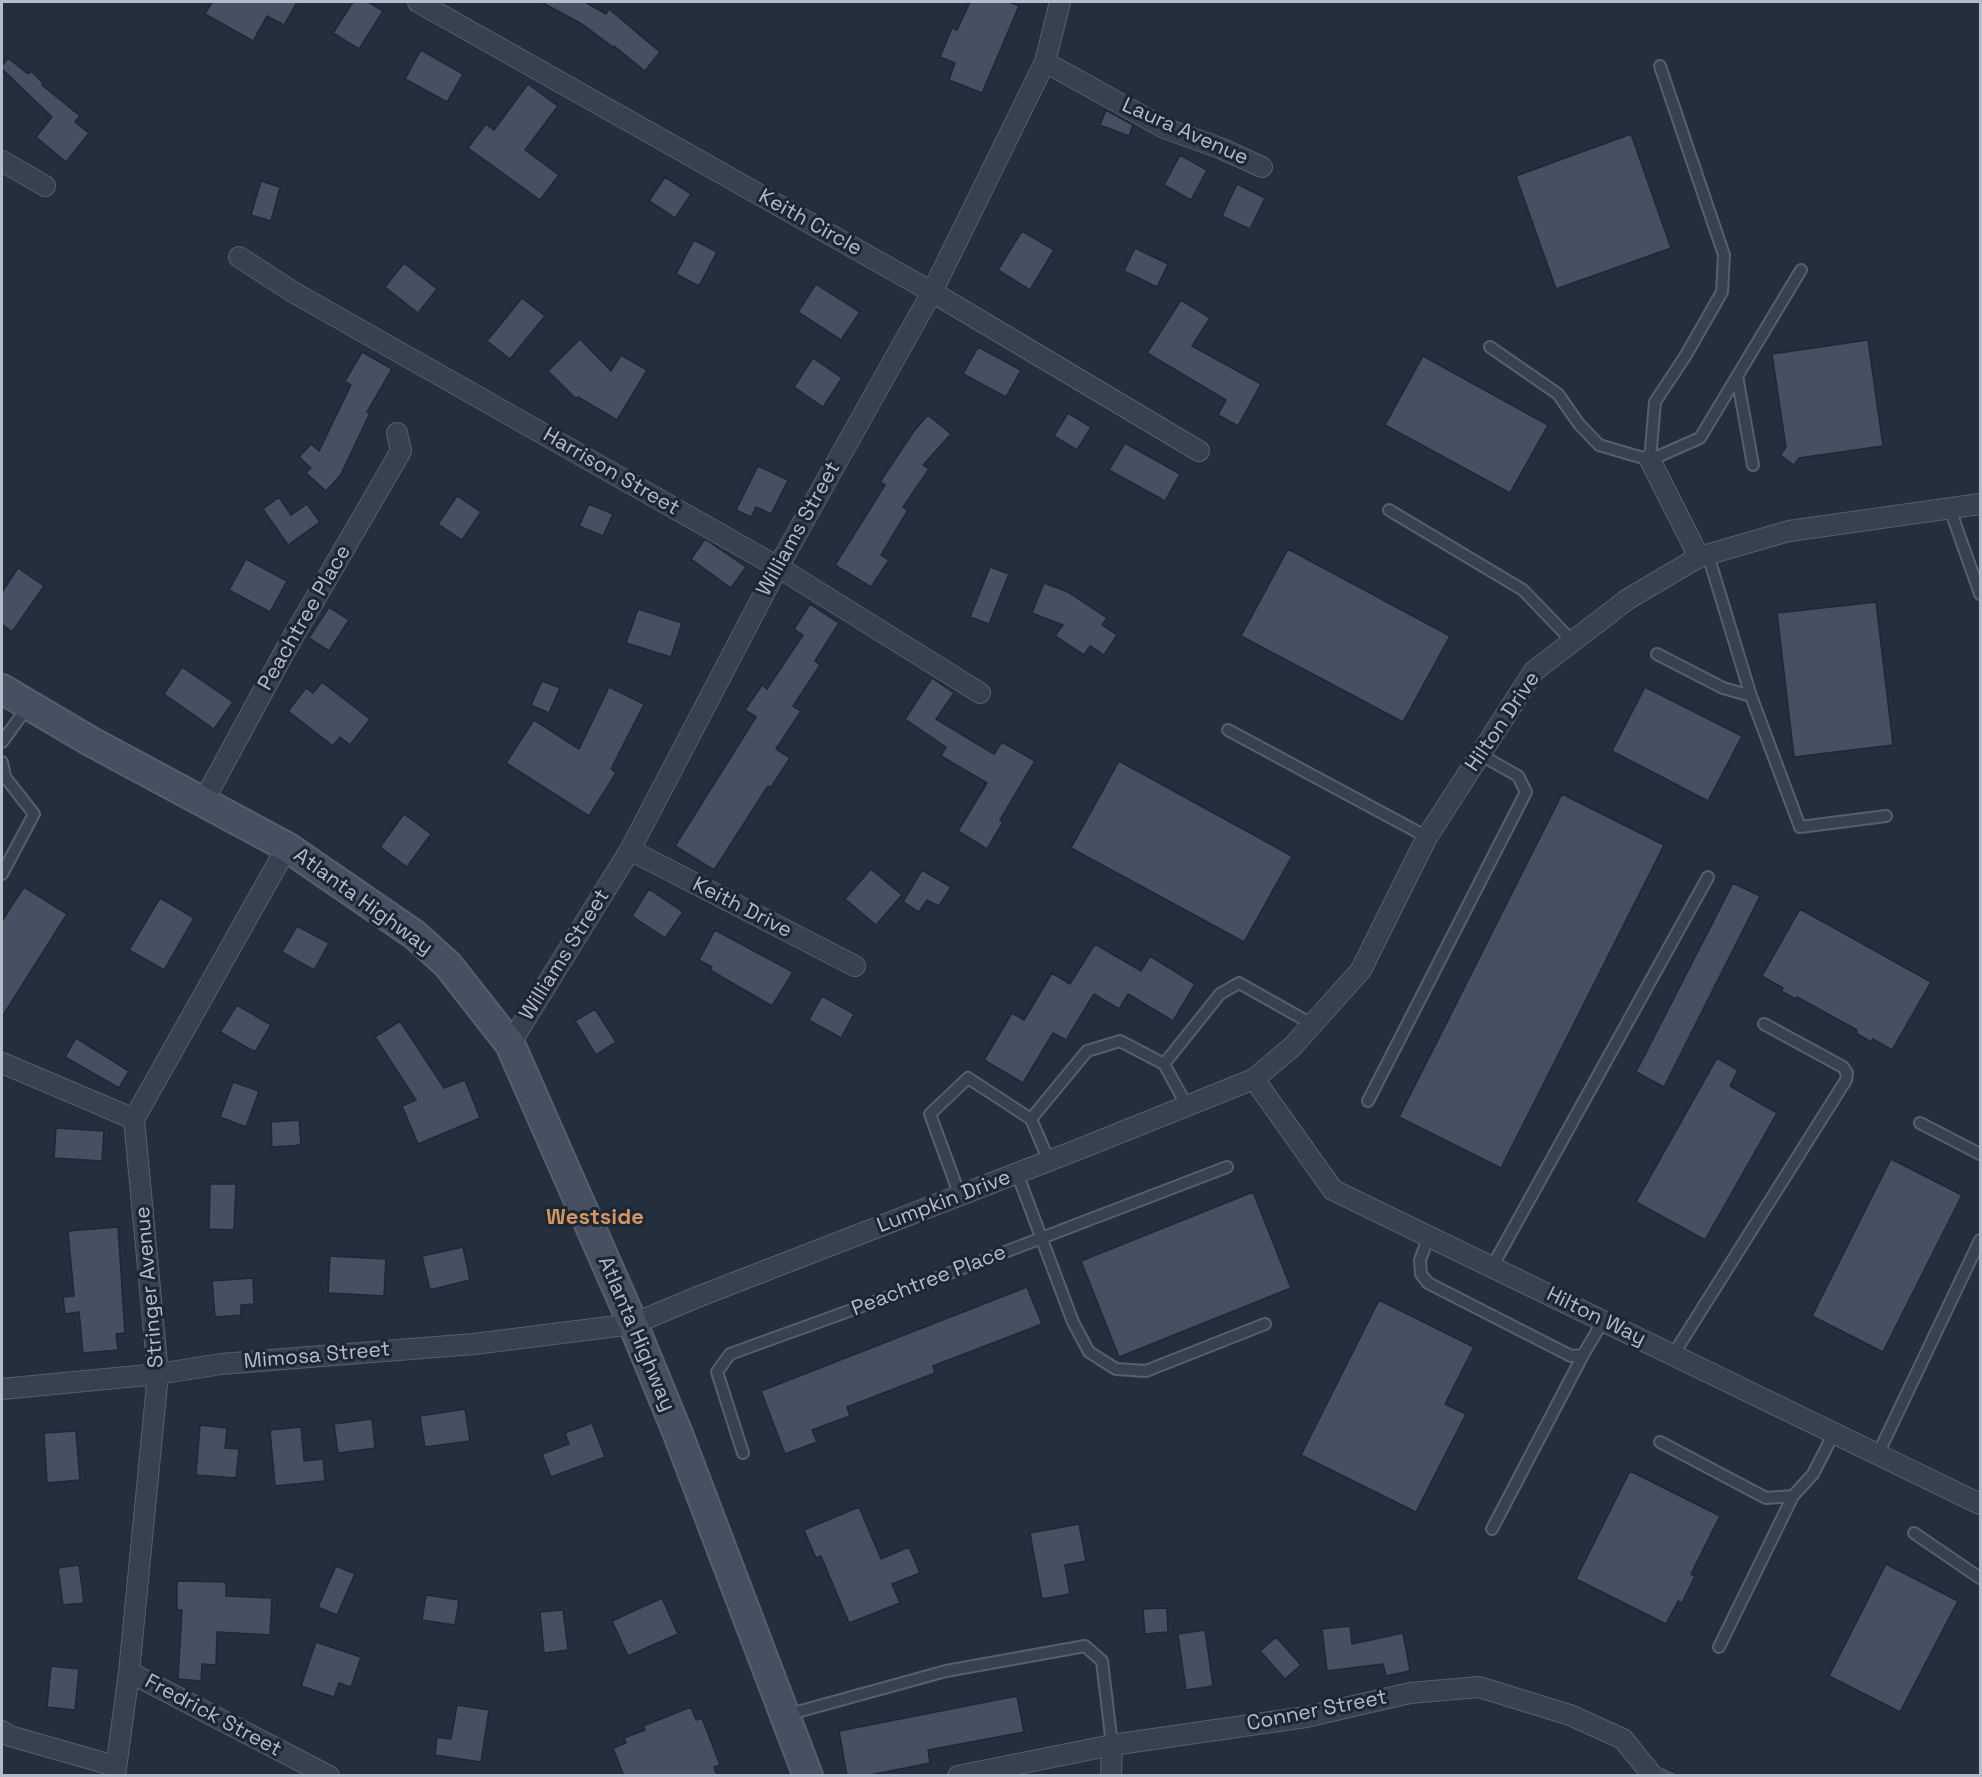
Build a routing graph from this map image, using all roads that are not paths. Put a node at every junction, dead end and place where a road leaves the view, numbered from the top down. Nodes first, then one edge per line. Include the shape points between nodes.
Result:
1 (418, 2) edge
2 (1060, 2) edge
3 (1045, 62) junction
4 (1660, 66) dead end
5 (2, 161) edge
6 (1262, 167) dead end
7 (45, 186) dead end
8 (239, 257) dead end
9 (1801, 270) dead end
10 (932, 292) junction
11 (1490, 347) dead end
12 (1737, 376) junction
13 (397, 433) dead end
14 (1199, 451) dead end
15 (1650, 460) junction
16 (1753, 465) dead end
17 (1980, 504) edge
18 (1950, 509) junction
19 (1389, 510) dead end
20 (1703, 556) junction
21 (778, 567) junction
22 (1977, 573) edge
23 (1980, 594) edge
24 (1573, 642) junction
25 (1657, 654) dead end
26 (2, 689) edge
27 (980, 693) dead end
28 (1751, 696) junction
29 (29, 705) junction
30 (1228, 730) dead end
31 (2, 742) edge
32 (1479, 754) junction
33 (2, 762) edge
34 (3, 778) edge
35 (203, 802) junction
36 (1887, 816) dead end
37 (1427, 837) junction
38 (287, 847) junction
39 (630, 850) junction
40 (2, 874) edge
41 (1708, 877) dead end
42 (855, 966) dead end
43 (1312, 1024) junction
44 (1764, 1024) dead end
45 (510, 1044) junction
46 (2, 1063) edge
47 (1164, 1064) junction
48 (1254, 1079) junction
49 (1368, 1101) dead end
50 (1187, 1106) junction
51 (134, 1119) junction
52 (1031, 1119) junction
53 (1920, 1123) dead end
54 (1980, 1154) edge
55 (1049, 1161) junction
56 (1227, 1167) dead end
57 (1017, 1173) junction
58 (960, 1196) junction
59 (1429, 1236) junction
60 (1042, 1238) junction
61 (1980, 1240) edge
62 (1492, 1267) junction
63 (1603, 1321) junction
64 (633, 1324) junction
65 (1266, 1324) dead end
66 (1584, 1354) junction
67 (1673, 1355) junction
68 (158, 1374) junction
69 (2, 1389) edge
70 (1833, 1433) junction
71 (1660, 1442) dead end
72 (743, 1453) dead end
73 (1878, 1454) junction
74 (1792, 1496) junction
75 (1980, 1504) edge
76 (1492, 1528) dead end
77 (1914, 1533) dead end
78 (1980, 1578) edge
79 (1719, 1647) dead end
80 (129, 1672) junction
81 (786, 1716) junction
82 (2, 1731) edge
83 (1112, 1745) junction
84 (115, 1771) edge
85 (322, 1774) edge
86 (808, 1776) edge
87 (958, 1776) edge
88 (1111, 1776) edge
89 (1653, 1776) edge

1 - 10 street, Keith Circle
2 - 3 street, Williams Street
3 - 6 street, Laura Avenue via 1164,128
3 - 10 street, Williams Street
4 - 15 lane via 1724,255 1722,292 1655,402
5 - 7 street
8 - 21 street, Harrison Street via 293,292
9 - 12 lane
10 - 14 street, Keith Circle
10 - 21 street, Williams Street
11 - 15 lane via 1558,394 1599,445
12 - 15 lane via 1700,438
12 - 16 lane
13 - 35 street, Peachtree Place via 401,451 285,649
15 - 20 street
17 - 18 street, Hilton Drive
18 - 20 street, Hilton Drive via 1789,531
18 - 22 lane
19 - 24 lane via 1523,590
20 - 24 street, Hilton Drive via 1628,599
20 - 28 lane
21 - 27 street, Harrison Street
21 - 39 street, Williams Street
22 - 23 lane
24 - 32 street, Hilton Drive via 1534,671
25 - 28 lane via 1723,688
26 - 29 main road, Atlanta Highway
28 - 36 lane via 1800,827
29 - 31 lane
29 - 35 main road, Atlanta Highway
30 - 37 lane
32 - 37 street, Hilton Drive
32 - 49 lane via 1518,776 1526,792
33 - 34 lane
34 - 40 lane via 34,814
35 - 38 main road, Atlanta Highway
37 - 43 street, Hilton Drive via 1361,970
38 - 45 main road, Atlanta Highway via 415,935 448,965
38 - 51 street
39 - 42 street, Keith Drive
39 - 45 street, Williams Street
41 - 62 lane
43 - 47 lane via 1239,983 1220,994
43 - 48 street, Hilton Drive
44 - 67 lane via 1843,1067 1846,1080
45 - 64 main road, Atlanta Highway
46 - 51 street
47 - 50 lane
47 - 52 lane via 1120,1041 1087,1051
48 - 50 street, Lumpkin Drive
48 - 59 street, Hilton Way via 1333,1190
50 - 55 street, Lumpkin Drive
51 - 68 street, Stringer Avenue
52 - 55 lane
52 - 58 lane via 968,1078 930,1114
53 - 54 lane
55 - 57 street, Lumpkin Drive
56 - 60 lane, Peachtree Place
57 - 58 street, Lumpkin Drive
57 - 60 lane
58 - 64 street, Lumpkin Drive
59 - 62 street, Hilton Way
59 - 66 lane via 1420,1260 1421,1274 1428,1283 1571,1356
60 - 65 lane via 1073,1322 1089,1352 1116,1369 1146,1371
60 - 72 lane, Peachtree Place via 730,1354 717,1372
61 - 73 lane
62 - 63 street, Hilton Way
63 - 66 lane
63 - 67 street, Hilton Way
64 - 68 street, Mimosa Street via 474,1344 221,1364
64 - 81 main road, Atlanta Highway
66 - 76 lane
67 - 70 street, Hilton Way
68 - 69 street, Mimosa Street
68 - 80 street, Stringer Avenue
70 - 73 street, Hilton Way
70 - 74 lane via 1813,1474
71 - 74 lane via 1766,1498
73 - 75 street, Hilton Way
74 - 79 lane
77 - 78 lane
80 - 84 street, Stringer Avenue
80 - 85 street, Fredrick Street
81 - 83 lane via 946,1671 1084,1646 1102,1661
81 - 86 main road, Atlanta Highway
82 - 84 street, Stringer Avenue
83 - 87 street, Conner Street
83 - 88 street
83 - 89 street, Conner Street via 1306,1717 1410,1693 1479,1687 1570,1715 1623,1739

